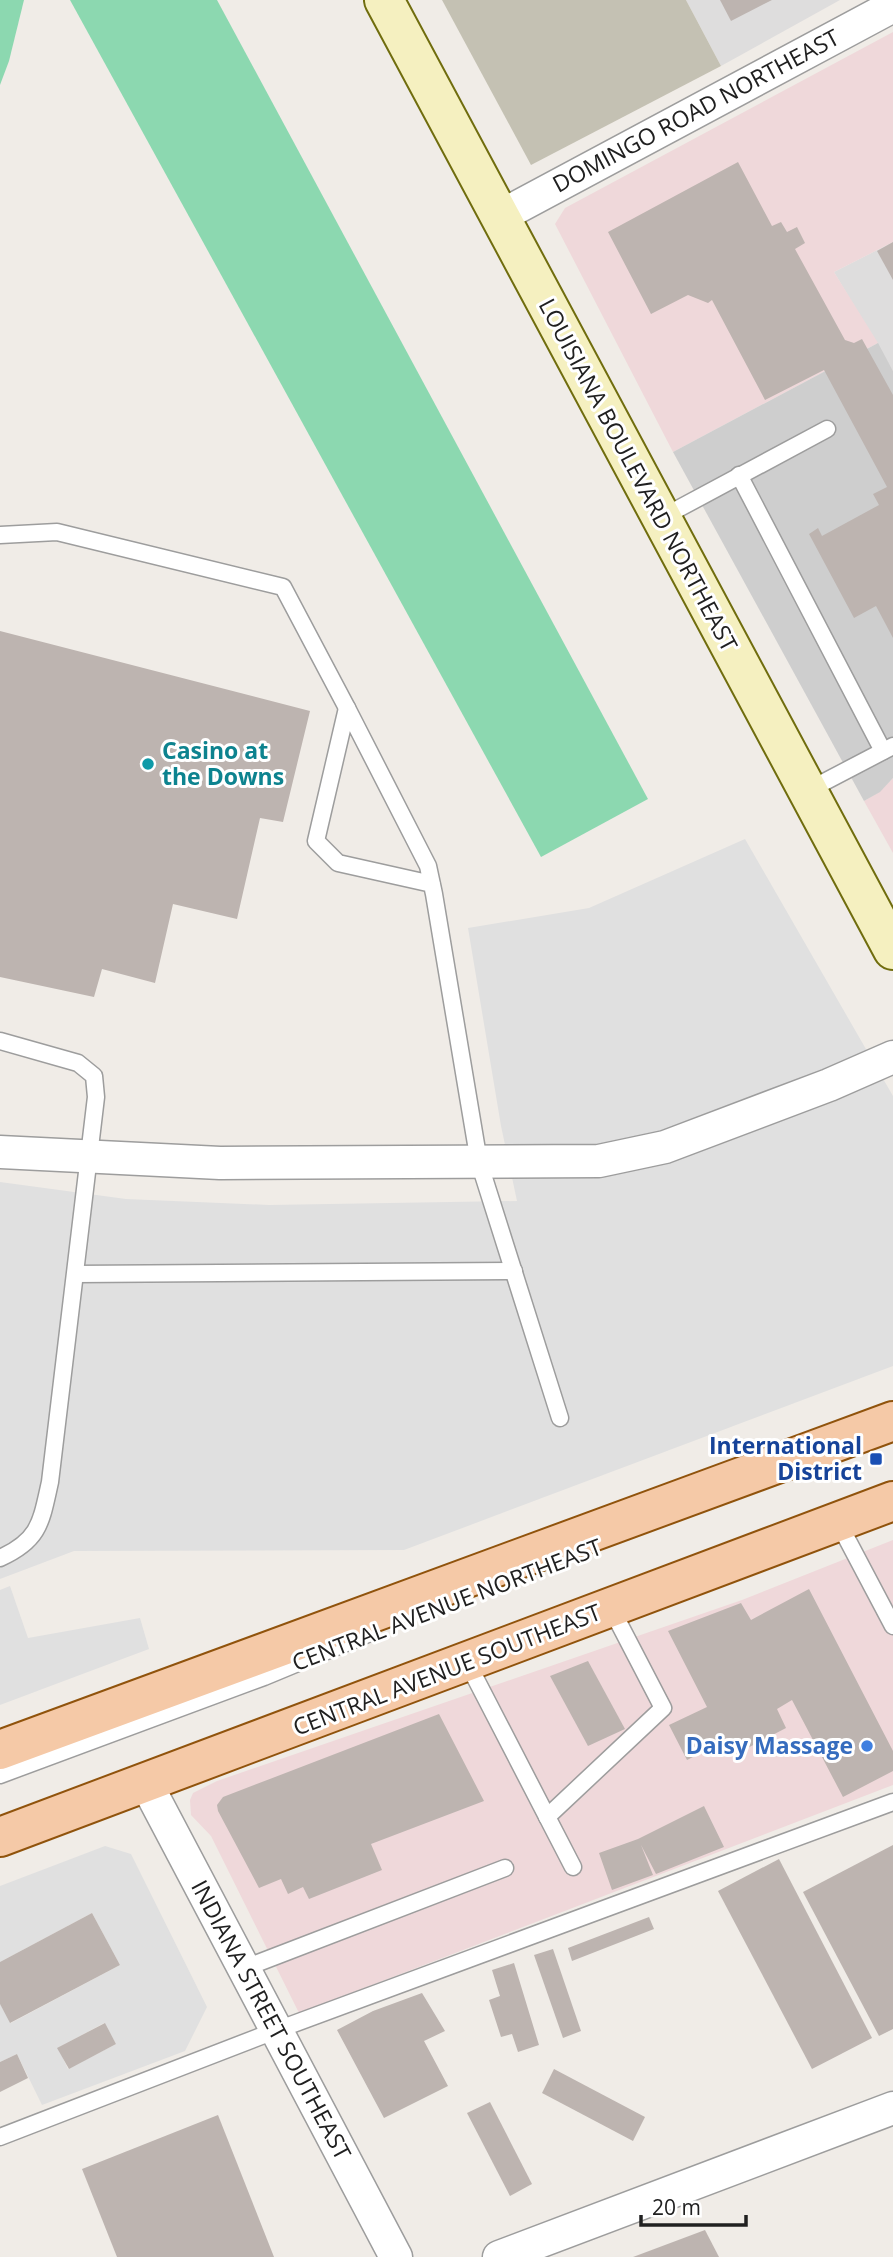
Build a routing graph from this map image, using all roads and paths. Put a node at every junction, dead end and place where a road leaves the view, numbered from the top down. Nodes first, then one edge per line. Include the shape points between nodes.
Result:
1 (384, 0) edge
2 (893, 6) edge
3 (499, 217) junction
4 (827, 429) dead end
5 (740, 475) junction
6 (662, 518) junction
7 (0, 535) edge
8 (347, 708) junction
9 (888, 749) edge
10 (807, 791) junction
11 (432, 884) junction
12 (893, 950) edge
13 (0, 1041) edge
14 (893, 1057) edge
15 (0, 1152) edge
16 (90, 1158) junction
17 (479, 1162) junction
18 (514, 1272) junction
19 (76, 1274) junction
20 (560, 1418) dead end
21 (893, 1421) edge
22 (893, 1435) edge
23 (893, 1501) edge
24 (838, 1522) junction
25 (0, 1558) edge
26 (611, 1608) junction
27 (410, 1617) dead end
28 (893, 1626) edge
29 (386, 1627) dead end
30 (467, 1662) junction
31 (0, 1749) edge
32 (0, 1775) edge
33 (146, 1783) junction
34 (893, 1802) edge
35 (547, 1817) junction
36 (0, 1837) edge
37 (573, 1867) dead end
38 (506, 1868) dead end
39 (244, 1968) junction
40 (277, 2030) junction
41 (893, 2108) edge
42 (0, 2137) edge
43 (396, 2257) edge
44 (499, 2257) edge

1 - 3 main road, LOUISIANA BOULEVARD NORTHEAST
2 - 3 street, DOMINGO ROAD NORTHEAST
3 - 6 main road, LOUISIANA BOULEVARD NORTHEAST
4 - 5 lane
5 - 6 lane
5 - 9 lane
6 - 10 main road, LOUISIANA BOULEVARD NORTHEAST
7 - 8 lane via 57,532 283,587
8 - 11 lane via 416,840
8 - 11 lane via 316,841 338,863
9 - 10 lane
10 - 12 main road, LOUISIANA BOULEVARD NORTHEAST
11 - 17 lane
13 - 16 lane via 78,1063 94,1076
14 - 17 street via 699,1134 630,1156 569,1163
15 - 16 street
16 - 17 street via 220,1163
16 - 19 lane
17 - 18 lane
18 - 19 lane
18 - 20 lane
19 - 25 lane via 42,1520 31,1540
21 - 31 main road, CENTRAL AVENUE NORTHEAST
22 - 27 lane, CENTRAL AVENUE NORTHEAST
23 - 24 main road, CENTRAL AVENUE SOUTHEAST
24 - 26 main road, CENTRAL AVENUE SOUTHEAST
24 - 28 lane
26 - 30 main road, CENTRAL AVENUE SOUTHEAST
26 - 35 lane via 663,1708
29 - 32 lane, CENTRAL AVENUE NORTHEAST
30 - 33 main road, CENTRAL AVENUE SOUTHEAST
30 - 35 lane
33 - 36 main road, CENTRAL AVENUE SOUTHEAST
33 - 39 street, INDIANA STREET SOUTHEAST
34 - 40 lane
35 - 37 lane
38 - 39 lane
39 - 40 street, INDIANA STREET SOUTHEAST
40 - 42 lane
40 - 43 street, INDIANA STREET SOUTHEAST
41 - 44 street

